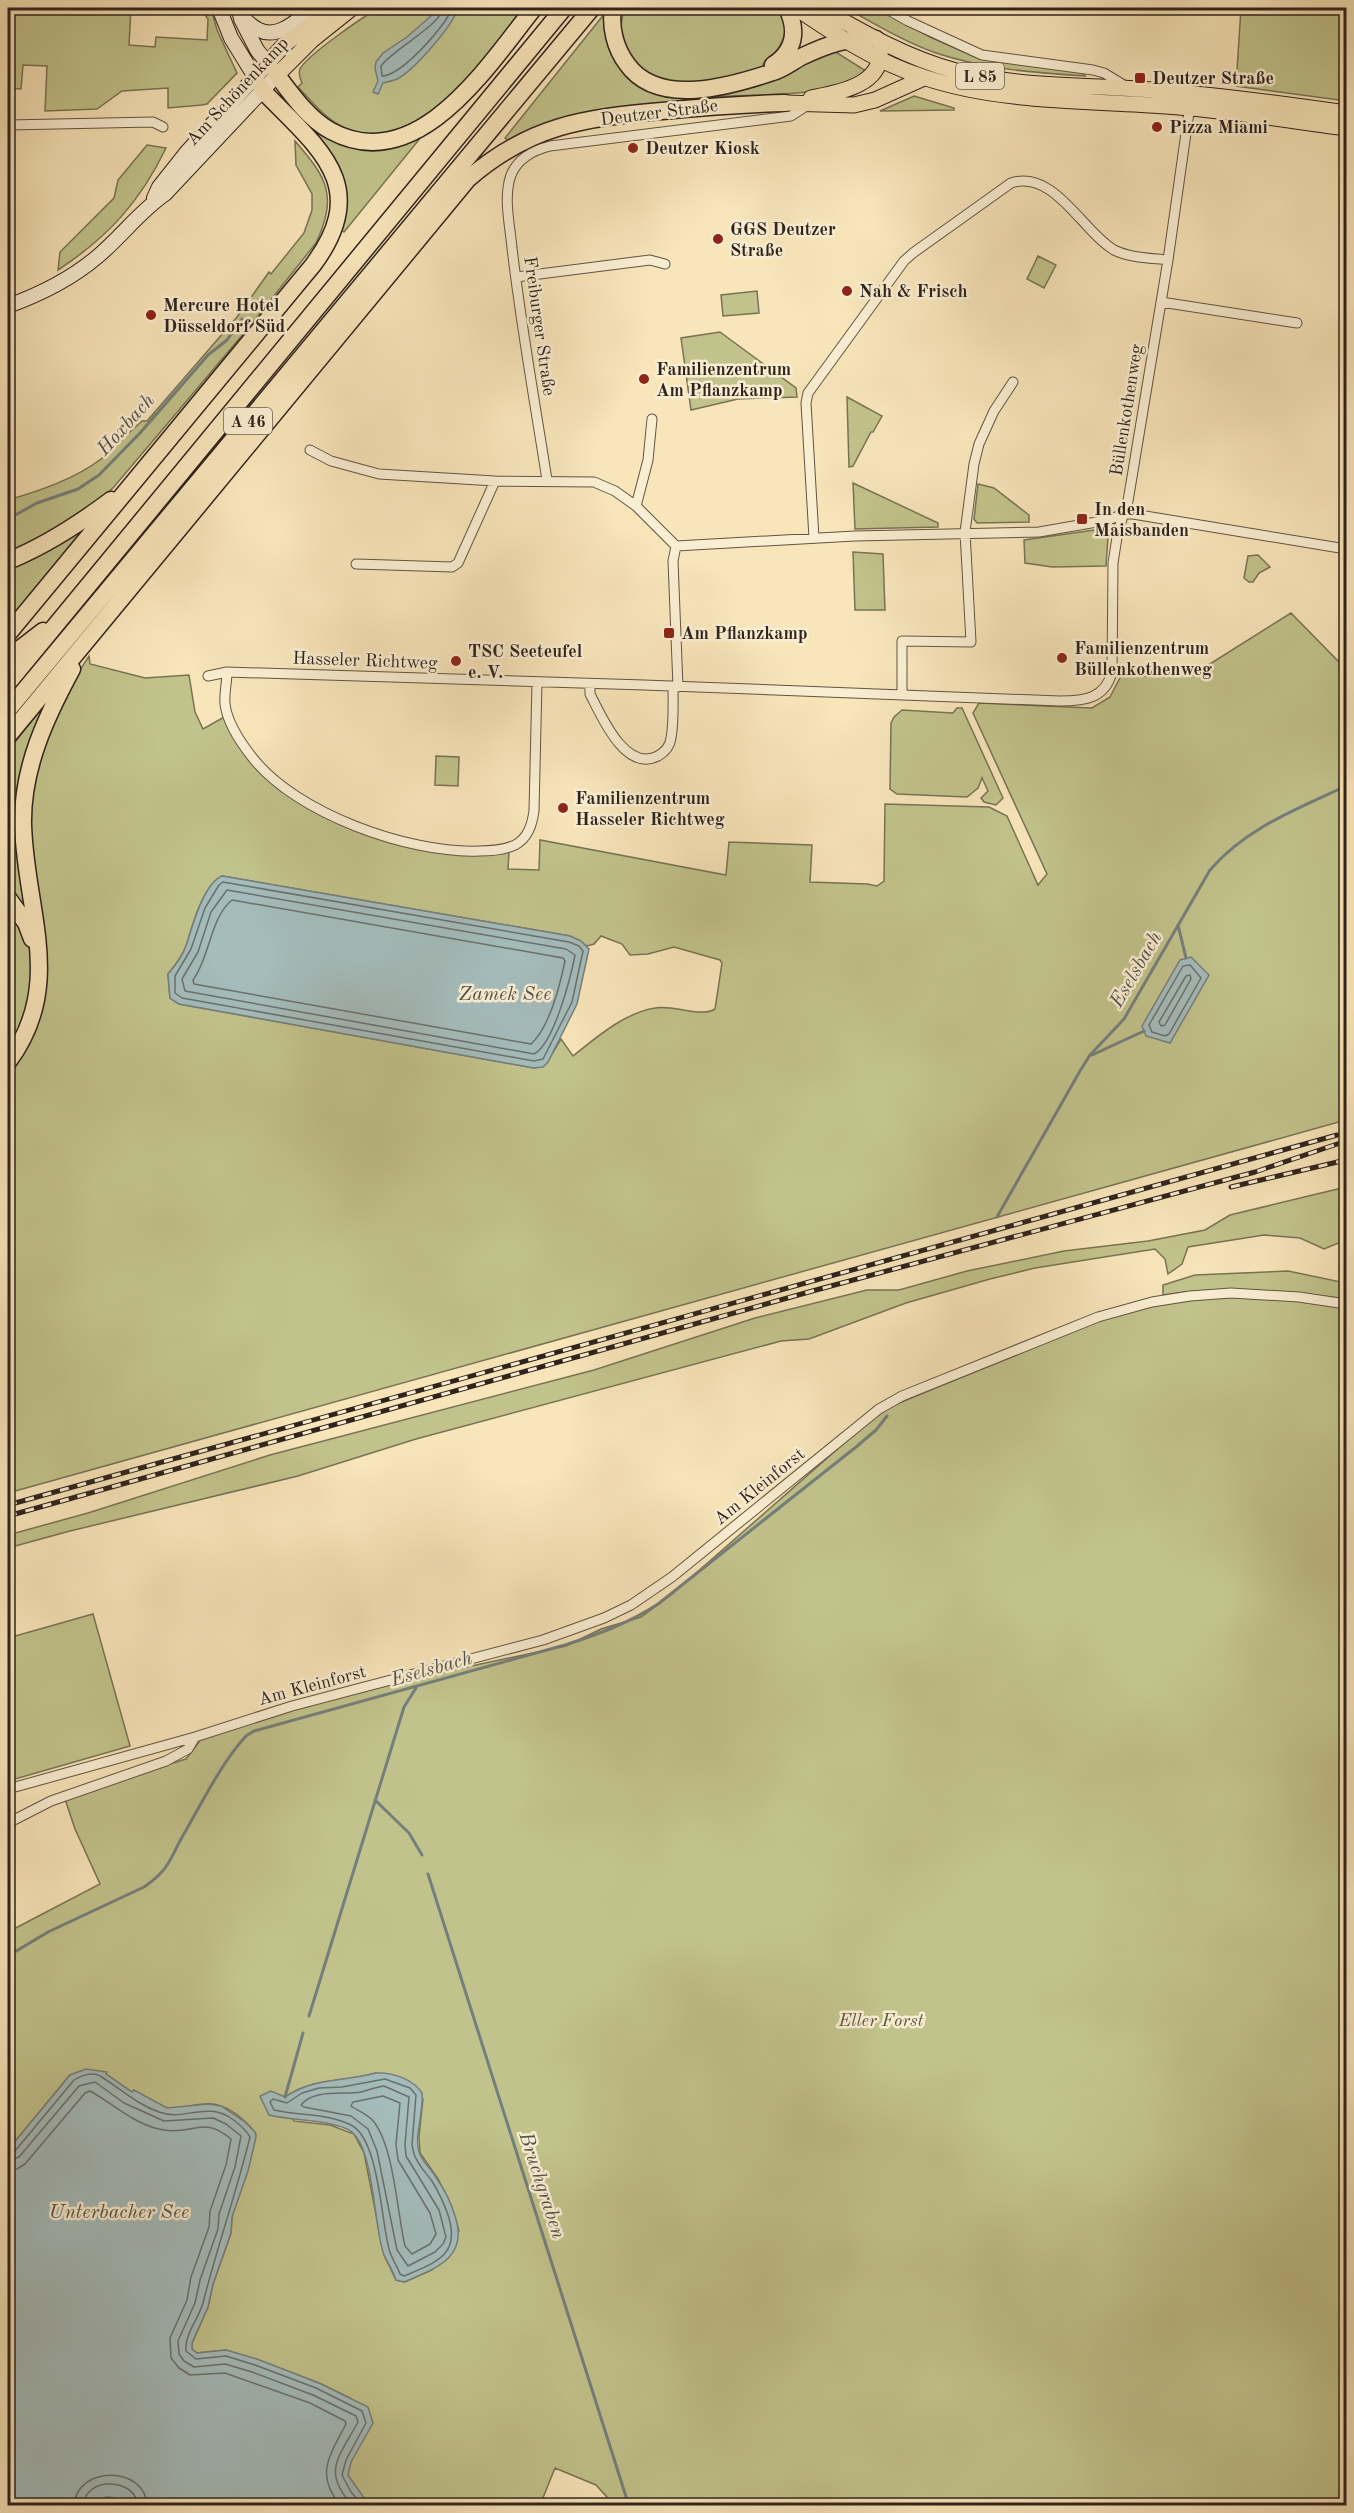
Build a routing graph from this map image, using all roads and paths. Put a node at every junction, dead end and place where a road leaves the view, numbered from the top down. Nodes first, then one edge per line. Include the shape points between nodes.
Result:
1 (219, 8) edge
2 (314, 8) edge
3 (332, 8) edge
4 (352, 8) edge
5 (534, 8) edge
6 (564, 8) edge
7 (592, 8) edge
8 (613, 8) edge
9 (787, 8) edge
10 (796, 8) edge
11 (820, 8) edge
12 (885, 8) edge
13 (238, 11) edge
14 (876, 39) junction
15 (843, 40) junction
16 (879, 60) junction
17 (1093, 70) junction
18 (264, 76) junction
19 (751, 78) junction
20 (924, 78) junction
21 (1129, 88) junction
22 (1090, 94) junction
23 (813, 100) junction
24 (1191, 101) junction
25 (788, 109) junction
26 (1347, 113) edge
27 (8, 125) edge
28 (163, 127) dead end
29 (1347, 128) edge
30 (488, 131) junction
31 (511, 176) joint
32 (468, 179) junction
33 (1168, 260) junction
34 (665, 264) dead end
35 (516, 277) junction
36 (1161, 302) junction
37 (8, 306) edge
38 (1298, 322) dead end
39 (1013, 382) dead end
40 (652, 419) dead end
41 (310, 450) dead end
42 (145, 469) junction
43 (547, 480) junction
44 (495, 481) junction
45 (636, 506) junction
46 (1124, 514) junction
47 (965, 532) junction
48 (813, 538) junction
49 (676, 546) junction
50 (1347, 549) edge
51 (8, 561) edge
52 (356, 564) dead end
53 (60, 618) junction
54 (8, 634) edge
55 (90, 637) junction
56 (8, 658) edge
57 (227, 672) junction
58 (208, 676) dead end
59 (537, 682) junction
60 (8, 683) edge
61 (590, 684) junction
62 (675, 687) junction
63 (902, 695) junction
64 (1096, 696) joint
65 (8, 710) edge
66 (8, 736) edge
67 (8, 898) edge
68 (37, 951) junction
69 (8, 1062) edge
70 (1347, 1304) edge
71 (195, 1737) junction
72 (142, 1751) junction
73 (146, 1768) junction
74 (8, 1789) edge
75 (8, 1823) edge

1 - 18 main road via 246,61
2 - 13 main road via 271,33 259,30
3 - 18 main road, Am Schönenkamp via 285,45
4 - 18 main road, Am Schönenkamp
5 - 18 highway via 457,100 419,130 401,137 367,141 331,131
6 - 53 highway, A 46
7 - 30 highway, A 46
8 - 19 highway via 619,53 631,70 645,80 683,91
9 - 19 highway via 795,31 790,48 780,61
10 - 15 main road, L 85
11 - 14 main road, L 85
12 - 17 street via 982,55
13 - 18 main road via 257,50
14 - 15 highway
14 - 16 main road
14 - 22 main road, L 85 via 924,61 975,75
15 - 16 main road, L 85
15 - 19 highway via 775,72
16 - 20 main road, L 85
16 - 23 main road via 863,82
17 - 21 street
17 - 22 street
18 - 37 main road, Am Schönenkamp via 165,194 97,258 49,290
18 - 42 highway via 333,174 339,198 335,231 313,265
20 - 22 main road, L 85 via 984,91
20 - 23 main road via 865,103 842,106
21 - 22 main road, L 85
21 - 24 main road, L 85
22 - 24 main road, L 85
23 - 25 main road
24 - 26 main road, L 85
24 - 29 main road, L 85
24 - 33 street, Büllenkothenweg
25 - 31 street, Deutzer Straße via 550,146 521,160
25 - 32 highway via 720,104 585,120 516,144
27 - 28 street via 153,122
30 - 32 highway
30 - 65 highway, A 46
31 - 35 street, Freiburger Straße via 508,202
32 - 55 highway
33 - 36 street, Büllenkothenweg
33 - 48 street via 1125,255 1113,249 1046,188 1018,180 913,253 808,393
34 - 35 street via 650,260
35 - 43 street, Freiburger Straße
36 - 38 street
36 - 46 street, Büllenkothenweg
39 - 47 street via 979,444
40 - 45 street via 648,460
41 - 44 street via 331,461 379,474
42 - 51 highway via 76,526
42 - 54 highway
43 - 44 street
43 - 45 street via 594,483 615,490
44 - 52 street via 458,563 452,567
45 - 49 street
46 - 47 street via 1039,532
46 - 50 street
46 - 64 street, Büllenkothenweg via 1113,563 1112,672 1107,685
47 - 48 street
47 - 63 street via 972,642 902,641
48 - 49 street
49 - 62 street
53 - 56 highway
53 - 60 highway, A 46
55 - 66 highway
55 - 68 highway via 45,721 26,790 23,823
57 - 58 street, Hasseler Richtweg
57 - 59 street, Hasseler Richtweg
57 - 59 street via 225,704 239,739 252,759 295,796 379,834 434,849 463,852 513,846 529,831 534,811
59 - 61 street, Hasseler Richtweg
61 - 62 street, Hasseler Richtweg
61 - 62 street via 590,693 618,742 631,754 647,758 660,754 670,743
62 - 63 street, Hasseler Richtweg
63 - 64 street, Hasseler Richtweg via 1060,701
67 - 68 highway via 26,923
68 - 69 highway via 40,982 32,1019
70 - 71 street, Am Kleinforst via 1231,1293 1152,1302 1098,1317 879,1408 658,1587 604,1618 543,1640 292,1706
71 - 72 street, Am Kleinforst
71 - 73 street, Am Kleinforst via 182,1753
72 - 73 street
72 - 74 street, Am Kleinforst
73 - 75 street, Am Kleinforst via 51,1801

